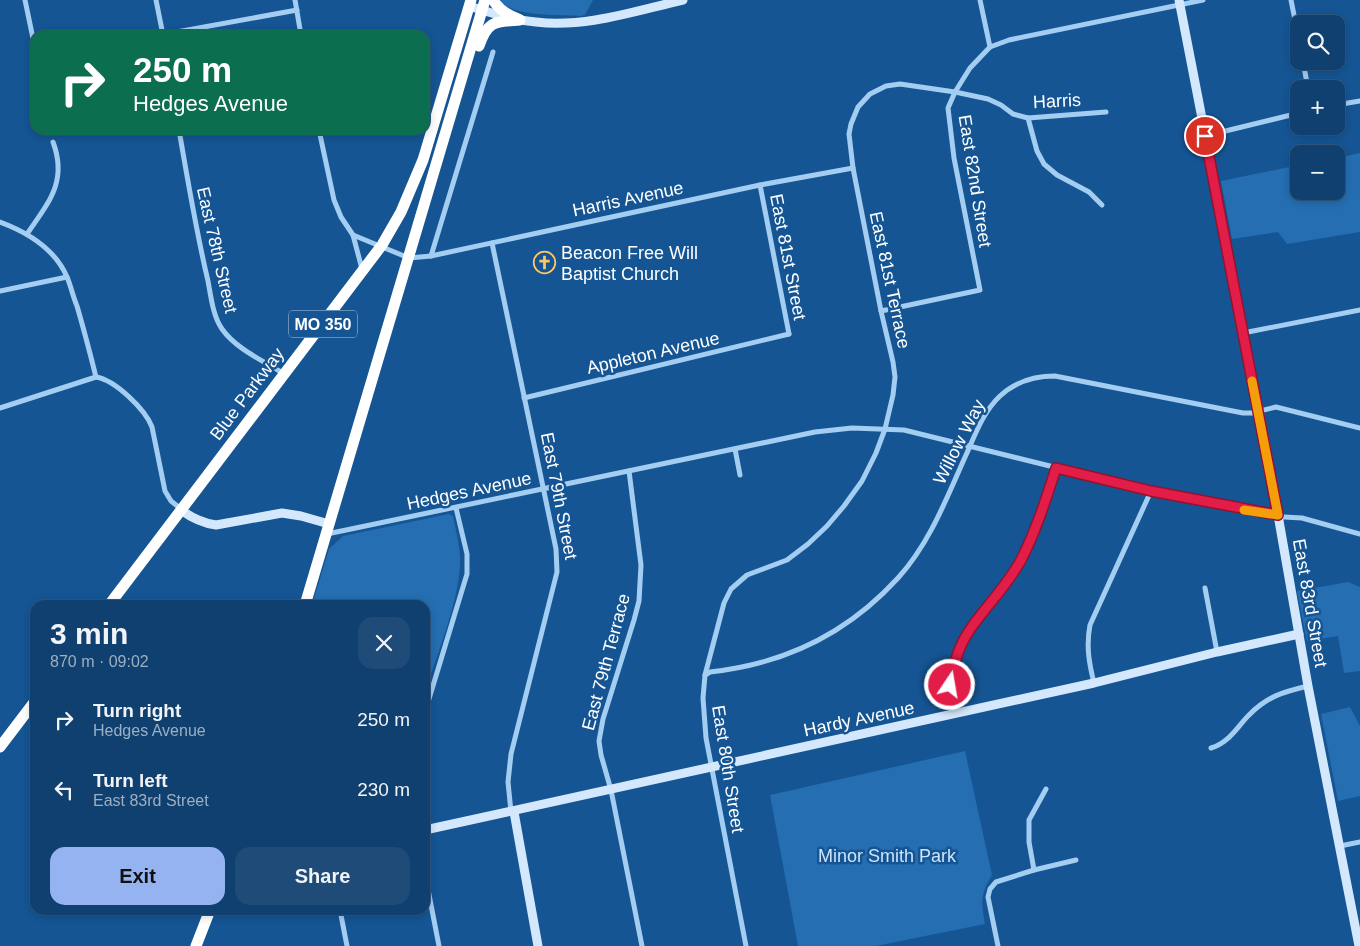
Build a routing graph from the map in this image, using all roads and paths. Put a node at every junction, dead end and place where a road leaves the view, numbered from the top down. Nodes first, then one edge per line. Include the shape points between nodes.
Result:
1 (26, 0) edge
2 (156, 0) edge
3 (295, 0) edge
4 (493, 0) edge
5 (682, 0) edge
6 (980, 0) edge
7 (1203, 0) edge
8 (1291, 0) edge
9 (1179, 2) edge
10 (470, 3) edge
11 (484, 5) edge
12 (297, 10) junction
13 (1294, 15) edge
14 (520, 20) junction
15 (32, 30) edge
16 (161, 30) edge
17 (189, 30) edge
18 (300, 30) edge
19 (990, 47) junction
20 (493, 52) dead end
21 (462, 81) junction
22 (955, 92) junction
23 (1360, 101) edge
24 (1345, 104) edge
25 (1106, 112) dead end
26 (1290, 115) edge
27 (1028, 118) junction
28 (180, 135) edge
29 (320, 135) edge
30 (850, 136) joint
31 (1205, 136) junction
32 (53, 142) dead end
33 (854, 168) junction
34 (760, 185) junction
35 (1102, 204) dead end
36 (0, 222) edge
37 (27, 234) junction
38 (353, 235) junction
39 (492, 243) junction
40 (382, 245) junction
41 (431, 256) junction
42 (409, 258) junction
43 (363, 271) junction
44 (67, 277) junction
45 (0, 291) edge
46 (1360, 310) edge
47 (881, 311) junction
48 (1243, 333) junction
49 (791, 336) joint
50 (284, 374) junction
51 (96, 377) junction
52 (524, 398) junction
53 (0, 408) edge
54 (1258, 411) junction
55 (885, 428) junction
56 (1360, 428) edge
57 (970, 446) junction
58 (735, 449) junction
59 (1056, 468) junction
60 (629, 471) junction
61 (740, 475) dead end
62 (543, 490) junction
63 (1151, 491) junction
64 (456, 508) junction
65 (181, 510) junction
66 (1278, 515) junction
67 (328, 529) junction
68 (1360, 534) edge
69 (1205, 588) dead end
70 (113, 600) edge
71 (307, 600) edge
72 (1299, 634) junction
73 (1217, 652) junction
74 (704, 675) junction
75 (1094, 683) junction
76 (1308, 686) junction
77 (430, 696) edge
78 (30, 708) edge
79 (956, 714) junction
80 (0, 747) edge
81 (1212, 748) dead end
82 (712, 768) junction
83 (1046, 789) dead end
84 (611, 790) junction
85 (512, 812) junction
86 (430, 829) edge
87 (1360, 842) edge
88 (1340, 846) junction
89 (1076, 860) dead end
90 (1034, 870) junction
91 (430, 900) edge
92 (208, 915) edge
93 (341, 915) edge
94 (196, 946) edge
95 (347, 946) edge
96 (439, 946) edge
97 (538, 946) edge
98 (642, 946) edge
99 (746, 946) edge
100 (998, 946) edge
101 (1359, 946) edge

1 - 15 street
2 - 16 street
3 - 12 street
4 - 14 highway via 506,14
5 - 14 street via 584,21 550,23
6 - 19 street
7 - 9 street
8 - 13 street
9 - 19 street via 1022,36
9 - 31 street, East 83rd Street
10 - 11 street
10 - 40 highway, Blue Parkway / MO 350 via 423,160 401,212
11 - 14 street
11 - 21 highway
12 - 17 street
12 - 18 street
14 - 21 highway via 497,21 488,26
19 - 22 street, East 82nd Street via 970,68
20 - 41 street
21 - 42 highway
22 - 27 street, Harris via 988,99 1013,114
22 - 30 street, Harris via 900,84 886,86 870,94 858,107
22 - 47 street, East 82nd Street via 948,108 954,158 980,290
23 - 24 street
25 - 27 street, Harris
26 - 31 street
27 - 35 street via 1037,152 1044,164
28 - 50 street, East 78th Street via 197,236 215,314 230,337
29 - 38 street via 334,200
30 - 33 street, East 81st Terrace
31 - 48 street, East 83rd Street
32 - 37 street via 59,162 57,184
33 - 34 street, Harris Avenue
33 - 47 street, East 81st Terrace
34 - 39 street, Harris Avenue
34 - 49 street, East 81st Street
36 - 37 street
37 - 44 street via 51,253
38 - 40 street
38 - 43 street
39 - 41 street, Harris Avenue
39 - 52 street, East 79th Street
40 - 42 street
40 - 43 highway, Blue Parkway / MO 350
41 - 42 street, Harris Avenue
42 - 67 highway
43 - 50 highway, Blue Parkway / MO 350
44 - 45 street
44 - 51 street
46 - 48 street
47 - 55 street, East 81st Terrace via 894,377 894,395
48 - 54 street, East 83rd Street
49 - 52 street, Appleton Avenue
50 - 65 highway, Blue Parkway / MO 350
51 - 53 street
51 - 65 street via 109,381 148,417 165,490
52 - 62 street, East 79th Street
54 - 56 street, Willow Way via 1276,407
54 - 57 street, Willow Way via 1243,413 1044,376 1021,382 999,397 986,413
54 - 66 street, East 83rd Street
55 - 57 street, Hedges Avenue
55 - 58 street, Hedges Avenue via 815,432
55 - 74 street, East 80th Street via 862,480 827,526 786,560 747,575 731,590 724,603
57 - 59 street, Hedges Avenue
57 - 74 street, Willow Way via 922,546 899,577 869,607 835,632 797,652 757,665
58 - 60 street, Hedges Avenue
58 - 61 street
59 - 63 street, Hedges Avenue
59 - 79 street via 1032,538 1020,561 1001,591 970,628 958,652 950,685
60 - 62 street, Hedges Avenue
60 - 84 street, East 79th Terrace via 641,582 634,620 600,730 601,755
62 - 64 street, Hedges Avenue
62 - 85 street, East 79th Street via 556,549 557,572 511,754 508,782
63 - 66 street, Hedges Avenue
63 - 75 street via 1090,625 1087,653
64 - 67 street, Hedges Avenue
64 - 77 street via 467,554 467,574
65 - 67 street via 204,524 216,525 282,513 301,516
65 - 70 highway, Blue Parkway / MO 350
66 - 68 street, Hedges Avenue
66 - 72 street, East 83rd Street
67 - 71 highway
69 - 73 street
72 - 73 street, Hardy Avenue
72 - 76 street, East 83rd Street
73 - 75 street, Hardy Avenue
74 - 82 street, East 80th Street via 704,718
75 - 79 street, Hardy Avenue
76 - 81 street via 1282,692 1264,702 1227,741
76 - 88 street, East 83rd Street
78 - 80 highway
79 - 82 street, Hardy Avenue
82 - 84 street, Hardy Avenue
82 - 99 street, East 80th Street
83 - 90 street via 1029,820
84 - 85 street, Hardy Avenue
84 - 98 street, East 79th Terrace
85 - 86 street, Hardy Avenue
85 - 97 street, East 79th Street
87 - 88 street
88 - 101 street, East 83rd Street
89 - 90 street
90 - 100 street via 996,882 990,888 988,897
91 - 96 street
92 - 94 highway
93 - 95 street

